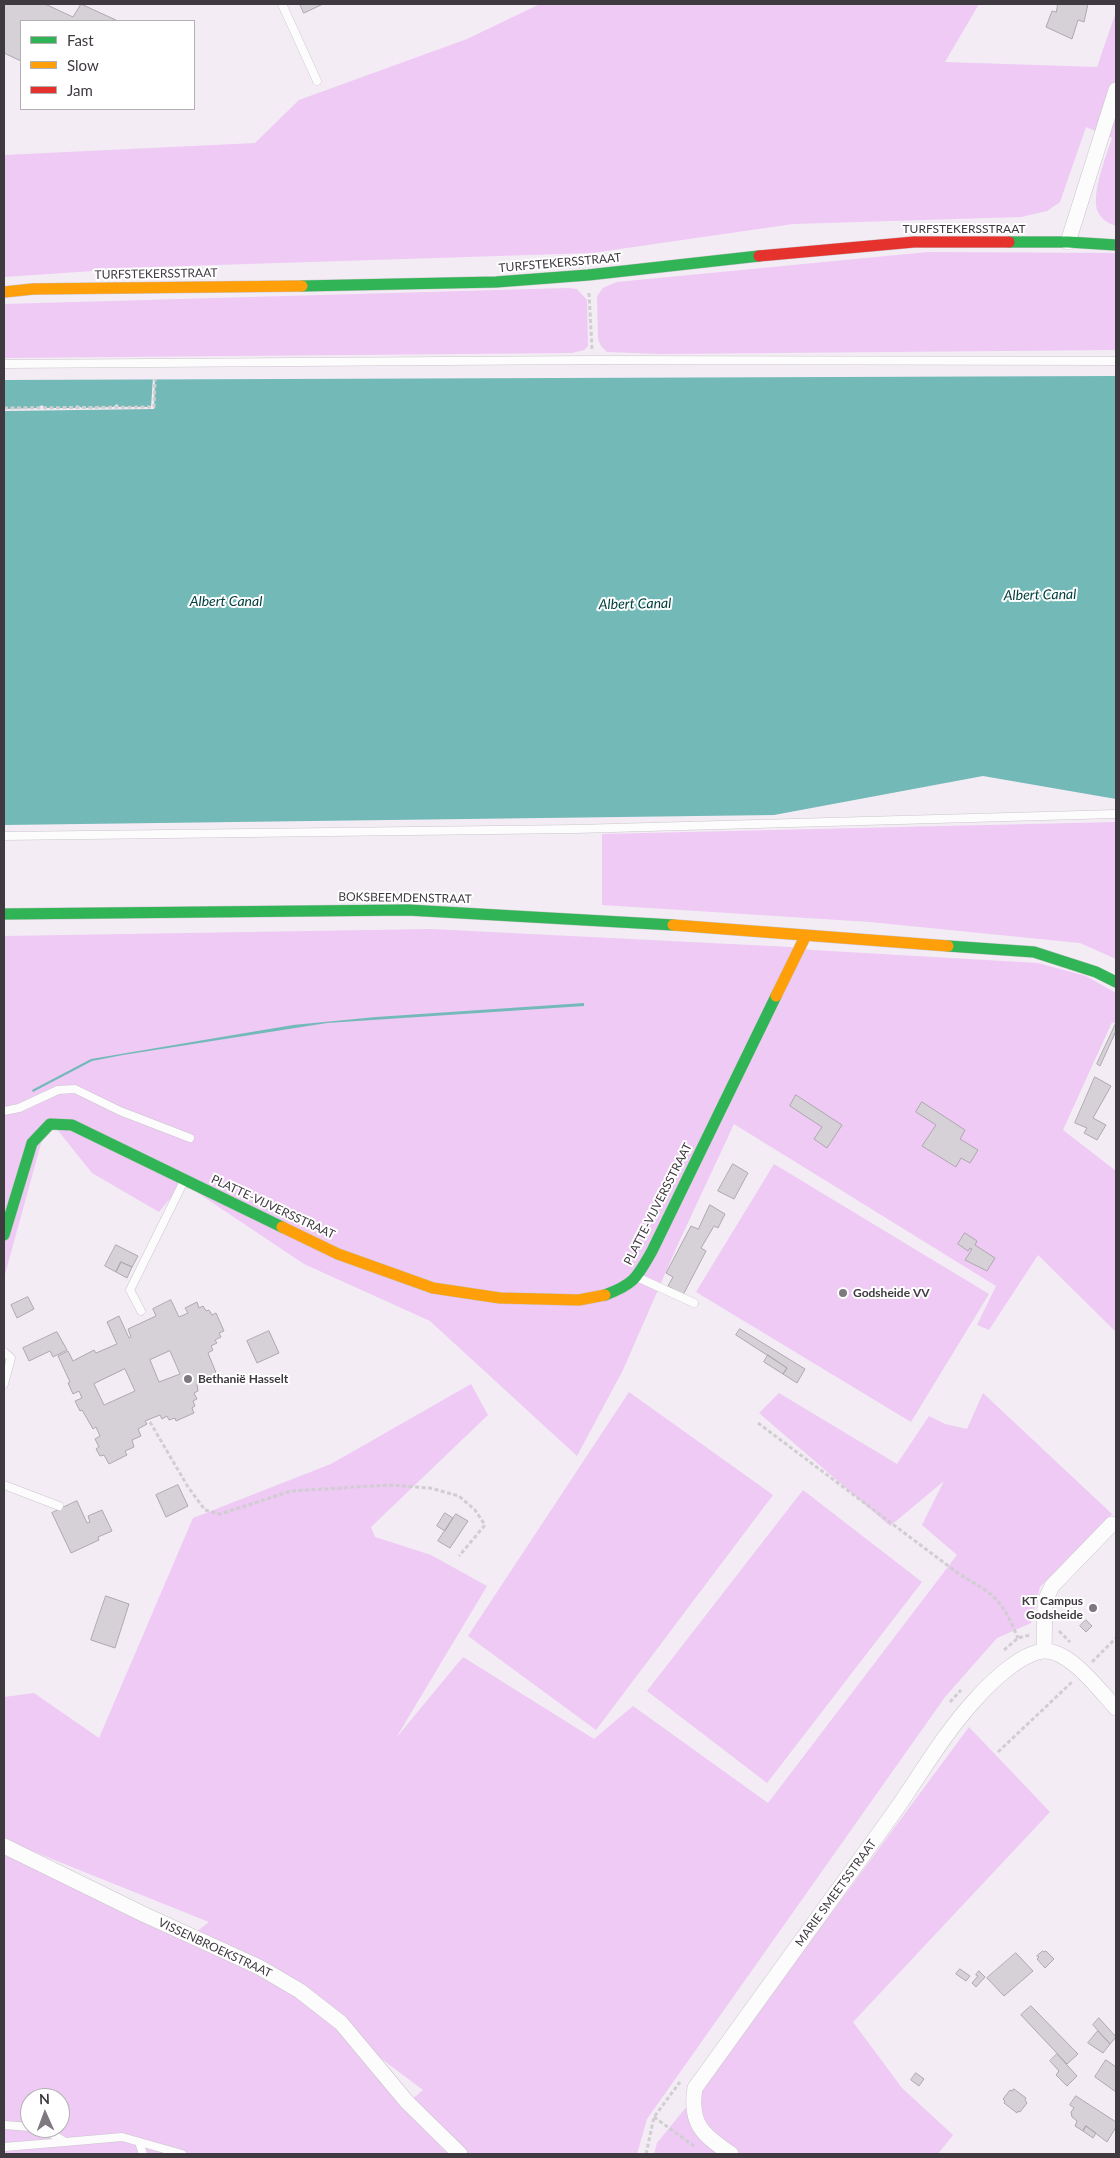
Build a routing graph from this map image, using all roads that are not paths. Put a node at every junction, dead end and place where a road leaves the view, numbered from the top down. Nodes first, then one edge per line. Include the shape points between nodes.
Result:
1 (282, 4) edge
2 (317, 81) dead end
3 (1116, 90) edge
4 (1068, 242) junction
5 (1116, 245) edge
6 (4, 292) edge
7 (1116, 362) edge
8 (4, 364) edge
9 (1116, 814) edge
10 (4, 836) edge
11 (4, 914) edge
12 (806, 937) junction
13 (1116, 982) edge
14 (4, 1111) edge
15 (190, 1138) dead end
16 (184, 1180) junction
17 (4, 1235) edge
18 (637, 1277) junction
19 (694, 1303) dead end
20 (141, 1311) dead end
21 (4, 1352) edge
22 (4, 1384) edge
23 (4, 1485) edge
24 (59, 1506) dead end
25 (1112, 1524) dead end
26 (1044, 1651) junction
27 (1116, 1708) edge
28 (4, 1846) edge
29 (4, 2125) edge
30 (20, 2127) edge
31 (60, 2138) edge
32 (66, 2142) junction
33 (139, 2142) junction
34 (4, 2147) edge
35 (144, 2154) edge
36 (179, 2154) edge
37 (460, 2154) edge
38 (730, 2154) edge

1 - 2 lane
3 - 4 street
4 - 5 street, TURFSTEKERSSTRAAT
4 - 6 street, TURFSTEKERSSTRAAT via 914,242 496,282
7 - 8 lane via 593,360
9 - 10 lane via 576,829
11 - 12 street, BOKSBEEMDENSTRAAT via 408,910 645,923
12 - 13 street via 1034,952 1096,972
12 - 18 street, PLATTE-VIJVERSSTRAAT
14 - 15 lane via 19,1108 58,1090 75,1089 120,1111
16 - 17 street, PLATTE-VIJVERSSTRAAT via 72,1125 50,1124 32,1143
16 - 18 street, PLATTE-VIJVERSSTRAAT via 338,1254 433,1288 500,1298 579,1300 612,1294
16 - 20 lane via 130,1290
18 - 19 lane
21 - 22 lane via 11,1358
23 - 24 lane
25 - 26 street via 1052,1586 1045,1601
26 - 27 street via 1072,1662
26 - 38 street, MARIE SMEETSSTRAAT via 1020,1660 966,1709 695,2088 692,2106 696,2120 704,2134
28 - 37 street, VISSENBROEKSTRAAT via 259,1967 300,1991 341,2023 407,2102
29 - 30 lane
31 - 32 lane
32 - 33 lane via 122,2137
32 - 34 lane
33 - 35 lane
33 - 36 lane

